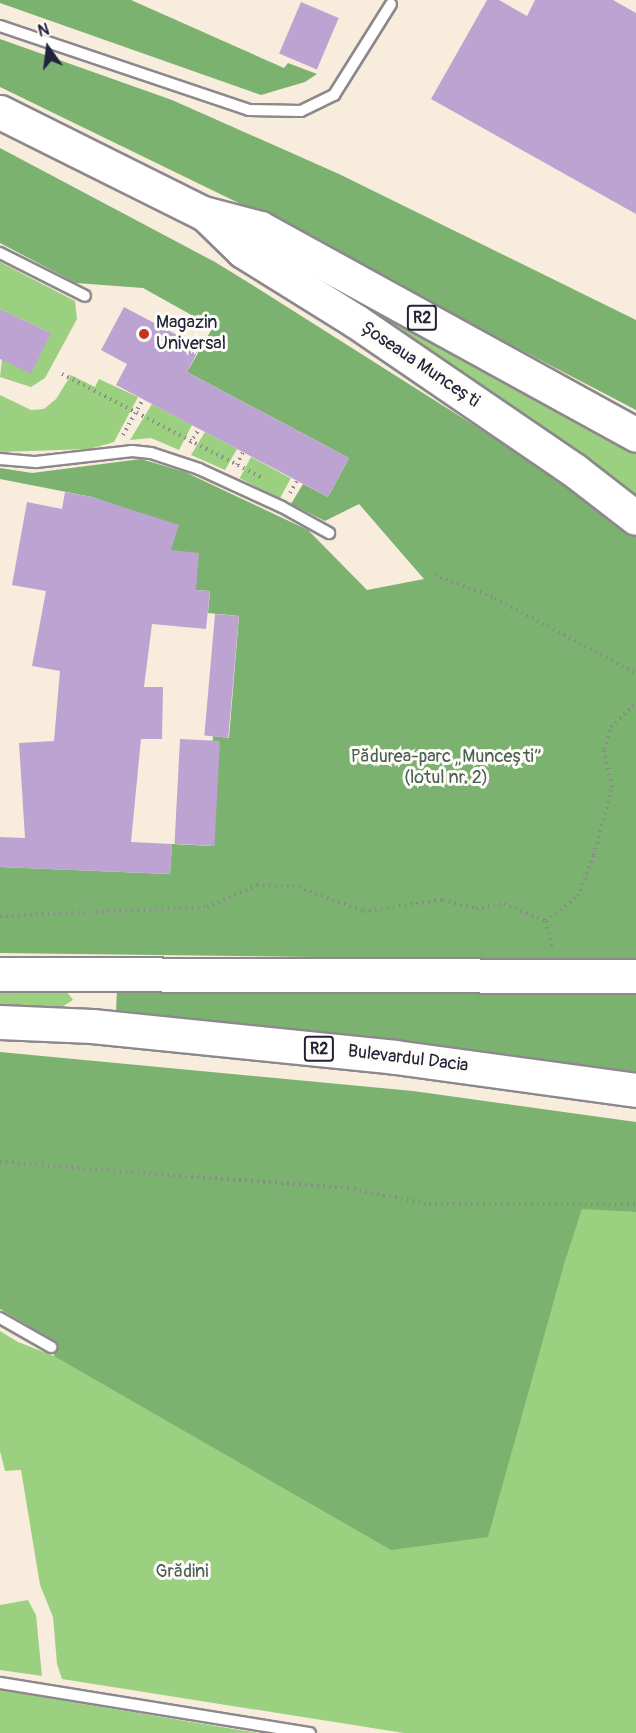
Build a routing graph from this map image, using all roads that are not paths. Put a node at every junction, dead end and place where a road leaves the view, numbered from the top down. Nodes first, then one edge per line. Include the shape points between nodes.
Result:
1 (391, 4) dead end
2 (0, 26) edge
3 (0, 112) edge
4 (203, 213) junction
5 (0, 253) edge
6 (86, 296) dead end
7 (636, 435) edge
8 (0, 459) edge
9 (636, 518) edge
10 (329, 532) dead end
11 (0, 974) edge
12 (96, 975) junction
13 (636, 976) edge
14 (0, 1022) edge
15 (93, 1026) junction
16 (636, 1090) edge
17 (0, 1318) edge
18 (51, 1347) dead end
19 (0, 1683) edge
20 (310, 1733) edge

1 - 2 lane via 334,95 301,111 249,110
3 - 4 main road, Șoseaua Muncești
4 - 7 main road, Șoseaua Muncești / R2 via 260,228
4 - 9 main road, Șoseaua Muncești via 243,251 357,322 574,470
5 - 6 lane
8 - 10 lane via 36,462 151,453 282,507
11 - 12 main road
12 - 13 main road
12 - 15 main road
14 - 15 main road, Bulevardul Dacia / R2
15 - 16 main road, Bulevardul Dacia / R2 via 395,1057
17 - 18 lane
19 - 20 lane

